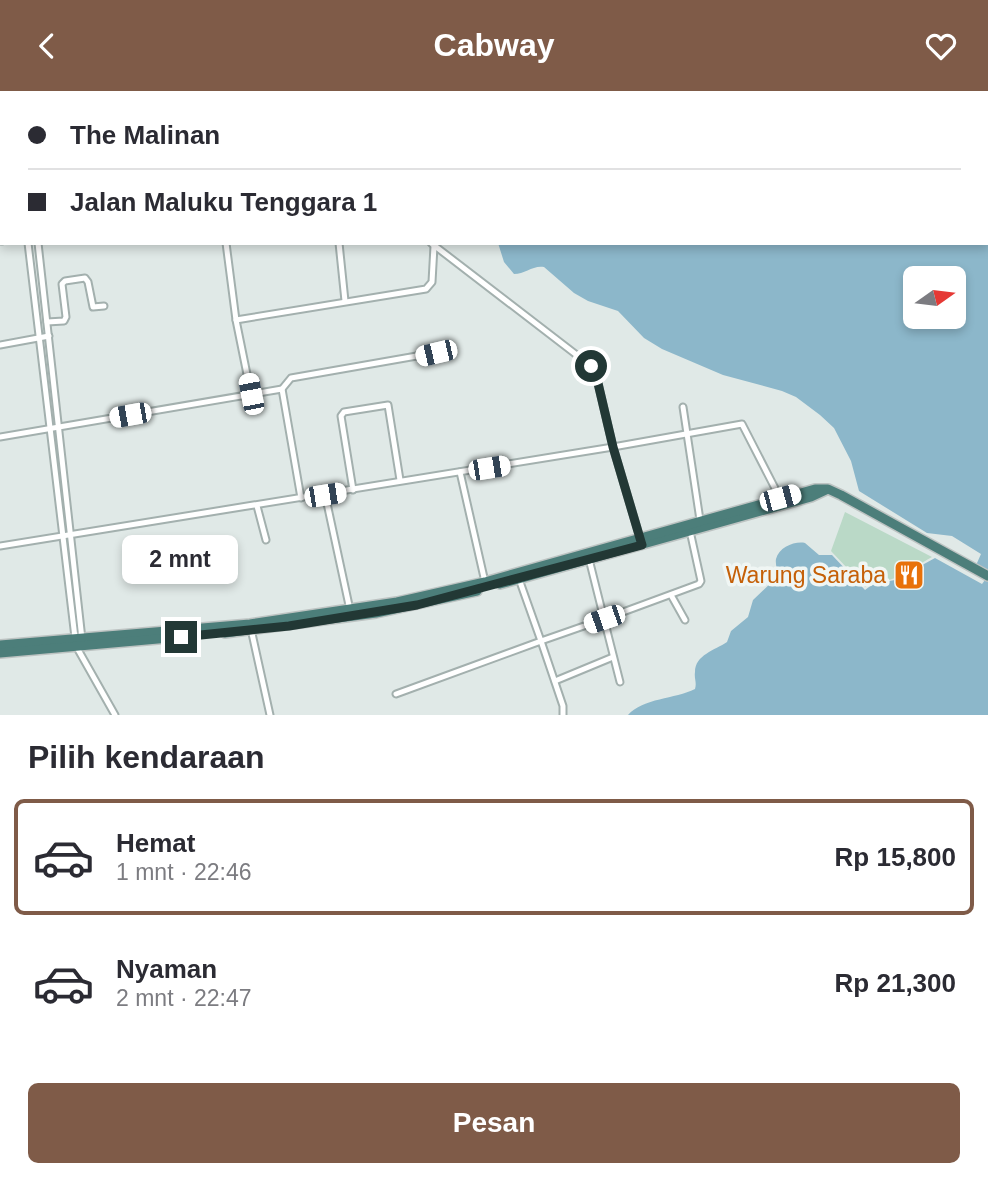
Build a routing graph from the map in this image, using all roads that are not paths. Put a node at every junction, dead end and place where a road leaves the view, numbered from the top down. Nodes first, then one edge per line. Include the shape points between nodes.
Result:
1 (28, 245) edge
2 (38, 245) edge
3 (226, 245) edge
4 (340, 245) edge
5 (433, 245) edge
6 (345, 301) junction
7 (103, 306) dead end
8 (236, 320) junction
9 (47, 322) junction
10 (49, 336) junction
11 (40, 338) junction
12 (0, 345) edge
13 (451, 350) dead end
14 (282, 389) junction
15 (251, 394) junction
16 (683, 407) dead end
17 (58, 428) junction
18 (50, 429) junction
19 (688, 435) junction
20 (0, 437) edge
21 (613, 447) junction
22 (460, 472) junction
23 (400, 480) junction
24 (828, 489) junction
25 (353, 490) junction
26 (325, 495) junction
27 (301, 498) junction
28 (780, 498) junction
29 (257, 506) junction
30 (700, 520) junction
31 (690, 531) junction
32 (67, 536) junction
33 (266, 540) dead end
34 (641, 541) junction
35 (0, 546) edge
36 (589, 559) junction
37 (988, 576) edge
38 (519, 579) junction
39 (485, 582) junction
40 (671, 595) junction
41 (351, 610) junction
42 (604, 619) junction
43 (685, 620) dead end
44 (251, 627) junction
45 (541, 641) junction
46 (79, 644) junction
47 (0, 645) edge
48 (0, 653) edge
49 (613, 657) junction
50 (555, 681) junction
51 (620, 682) dead end
52 (396, 694) dead end
53 (115, 715) edge
54 (270, 715) edge
55 (563, 715) edge

1 - 11 street
2 - 9 street
3 - 8 street
4 - 6 street
5 - 6 street via 432,282 426,289
5 - 21 street via 591,366
6 - 8 street
7 - 9 street via 93,307 85,278 65,281 66,317
8 - 15 street
9 - 10 street
10 - 11 street
10 - 17 street
11 - 12 street
11 - 18 street
13 - 14 street via 291,378
14 - 15 street
14 - 27 street
15 - 17 street
16 - 19 street
17 - 18 street
17 - 32 street
18 - 20 street
18 - 32 street
19 - 21 street
19 - 28 street via 743,425
19 - 30 street
21 - 22 street
21 - 34 street
22 - 23 street
22 - 39 street
23 - 25 street
23 - 25 street via 388,405 344,412
24 - 28 highway
24 - 31 highway
24 - 37 highway
25 - 26 street
26 - 27 street
26 - 41 street
27 - 29 street
28 - 30 highway
29 - 32 street
29 - 33 street
30 - 34 highway
31 - 34 highway
31 - 40 street via 701,583
32 - 35 street
32 - 46 street
34 - 36 highway
34 - 39 highway
36 - 38 highway
36 - 42 street
38 - 44 highway via 397,609
38 - 45 street
39 - 41 highway
40 - 42 street
40 - 43 street
41 - 44 highway
42 - 45 street
42 - 49 street
44 - 46 highway
44 - 54 street
45 - 50 street
45 - 52 street
46 - 47 highway
46 - 48 highway
46 - 53 street
49 - 50 street
49 - 51 street
50 - 55 street

